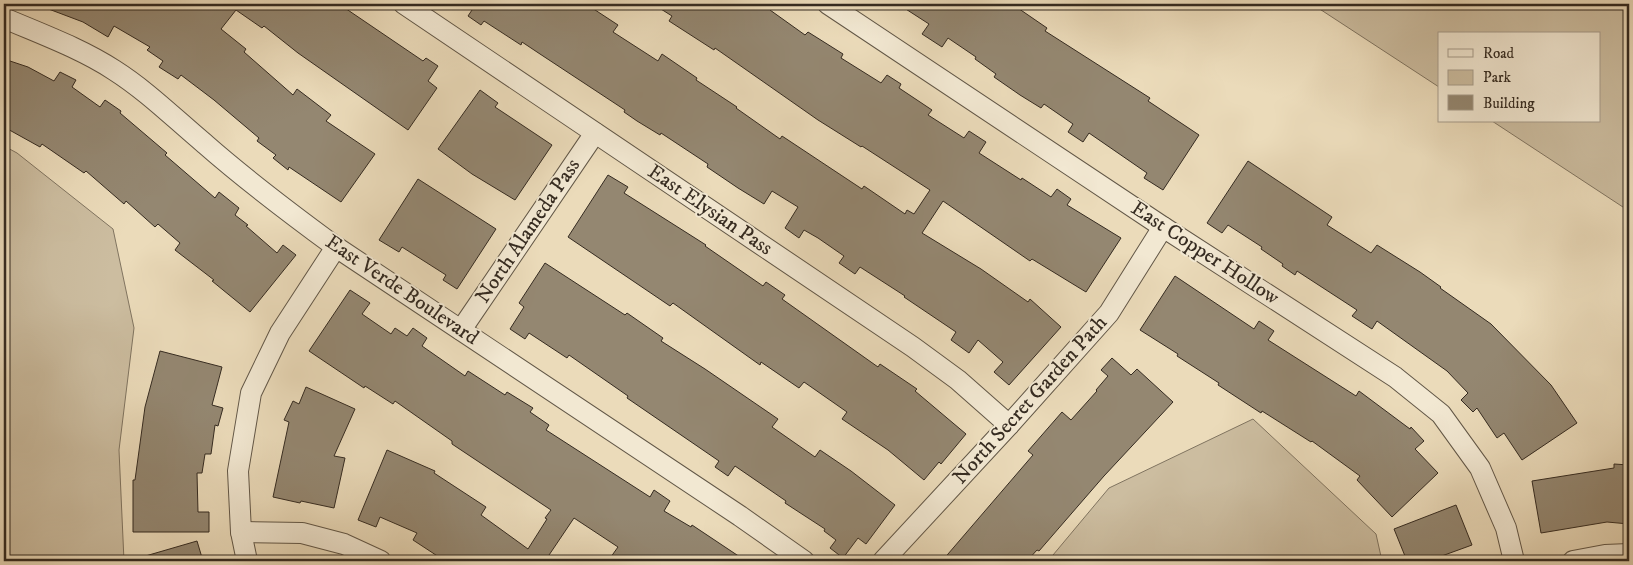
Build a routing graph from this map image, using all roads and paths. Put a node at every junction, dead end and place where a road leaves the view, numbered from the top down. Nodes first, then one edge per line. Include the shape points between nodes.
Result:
1 (828, 4) edge
2 (413, 7) edge
3 (4, 18) edge
4 (595, 133) junction
5 (1163, 227) junction
6 (336, 247) junction
7 (461, 330) junction
8 (1009, 425) junction
9 (241, 532) junction
10 (1629, 554) edge
11 (247, 561) edge
12 (381, 561) edge
13 (804, 561) edge
14 (884, 561) edge
15 (1514, 561) edge
16 (1573, 561) edge

1 - 5 street, East Copper Hollow
2 - 4 street, East Elysian Pass
3 - 6 street, East Verde Boulevard via 67,44 145,91 205,145
4 - 7 street, North Alameda Pass
4 - 8 street, East Elysian Pass via 913,347 958,380
5 - 8 street, North Secret Garden Path via 1109,313
5 - 15 street, East Copper Hollow via 1395,377 1441,414 1480,468 1506,528
6 - 7 street, East Verde Boulevard
6 - 9 street via 280,333 251,393 238,471
7 - 13 street, East Verde Boulevard
8 - 14 street, North Secret Garden Path
9 - 11 street
9 - 12 street via 302,533 344,544
10 - 16 street

